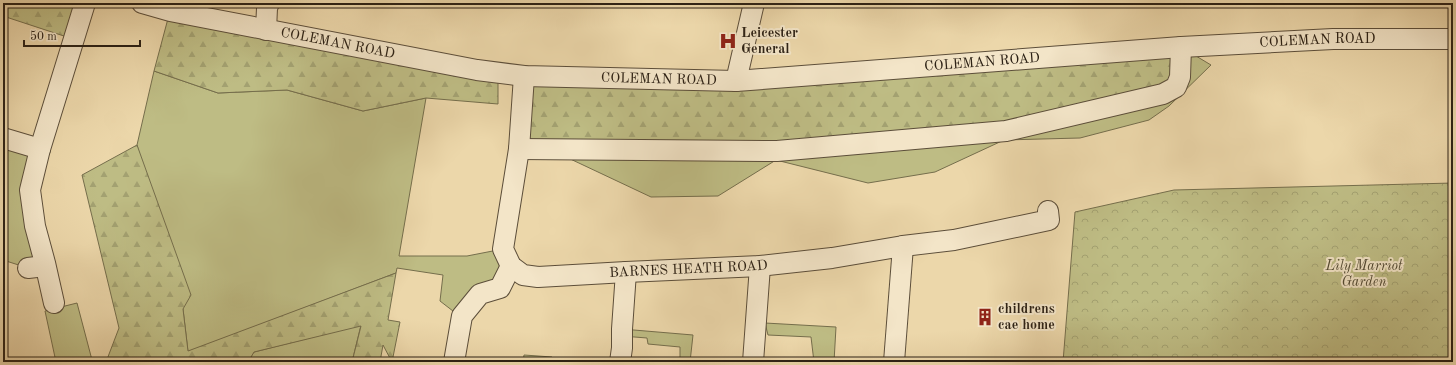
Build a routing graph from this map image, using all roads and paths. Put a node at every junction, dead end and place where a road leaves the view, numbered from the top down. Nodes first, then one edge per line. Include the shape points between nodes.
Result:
1 (85, 3) edge
2 (142, 3) edge
3 (269, 3) edge
4 (754, 3) edge
5 (266, 30) junction
6 (1453, 39) edge
7 (1181, 47) junction
8 (524, 76) junction
9 (736, 81) junction
10 (3, 138) edge
11 (40, 149) junction
12 (519, 149) junction
13 (1048, 211) dead end
14 (902, 246) junction
15 (511, 266) junction
16 (760, 266) junction
17 (626, 272) junction
18 (54, 303) dead end
19 (454, 362) edge
20 (620, 362) edge
21 (753, 362) edge
22 (894, 362) edge

1 - 11 street
2 - 5 street, COLEMAN ROAD
3 - 5 street
4 - 9 street
5 - 8 street, COLEMAN ROAD via 477,70
6 - 7 street, COLEMAN ROAD via 1332,39
7 - 9 street, COLEMAN ROAD
7 - 12 street via 1180,77 1176,87 1163,94 1006,131 777,151
8 - 9 street, COLEMAN ROAD
8 - 12 street
10 - 11 street
11 - 18 street via 30,190 36,226 37,267
12 - 15 street via 503,249
13 - 14 street, BARNES HEATH ROAD via 1049,220 954,240
14 - 16 street, BARNES HEATH ROAD via 832,258
14 - 22 street
15 - 17 street, BARNES HEATH ROAD via 522,275 538,277
15 - 19 street via 500,288 480,294 462,316
16 - 17 street, BARNES HEATH ROAD
16 - 21 street
17 - 20 street

